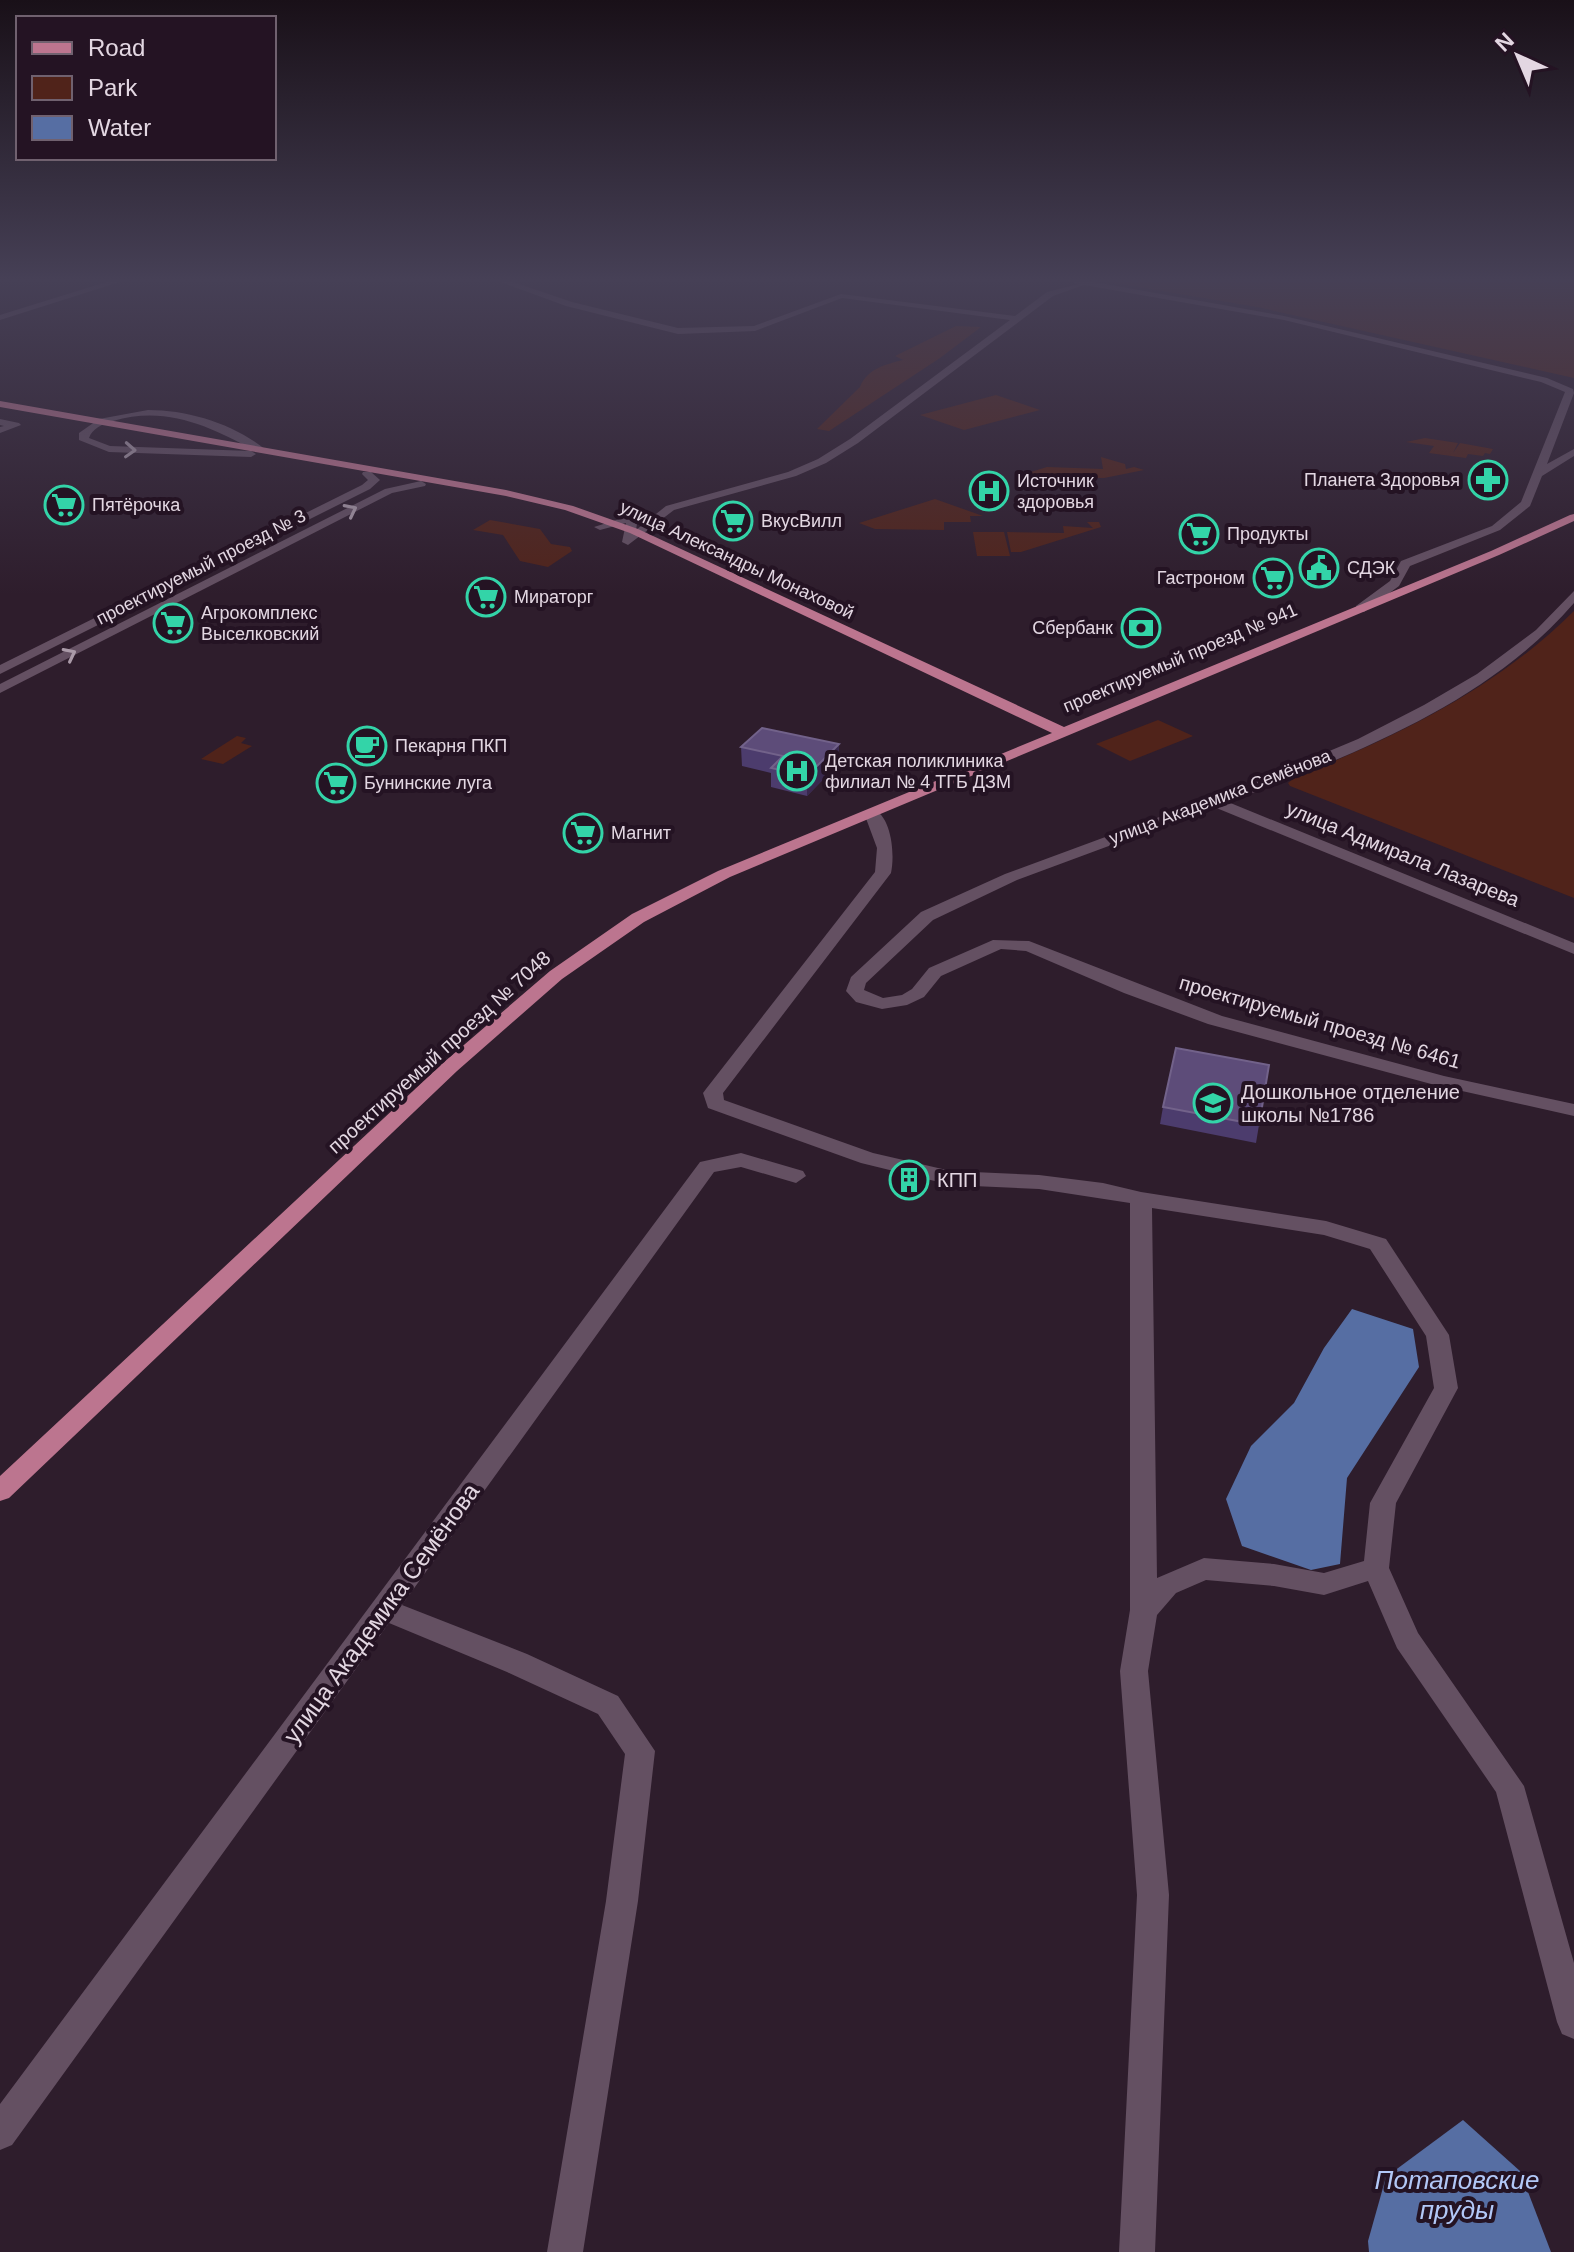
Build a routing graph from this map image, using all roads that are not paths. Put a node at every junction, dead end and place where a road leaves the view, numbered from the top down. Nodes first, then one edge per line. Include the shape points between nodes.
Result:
1 (930, 384) edge
2 (1558, 384) edge
3 (0, 407) edge
4 (0, 422) edge
5 (98, 424) junction
6 (0, 430) edge
7 (1550, 446) junction
8 (1574, 451) edge
9 (256, 452) junction
10 (1540, 473) junction
11 (367, 481) junction
12 (421, 484) junction
13 (1574, 517) edge
14 (607, 525) junction
15 (1551, 530) junction
16 (1571, 533) dead end
17 (1574, 595) edge
18 (1360, 609) junction
19 (0, 670) edge
20 (0, 689) edge
21 (1055, 736) junction
22 (1215, 802) junction
23 (872, 813) junction
24 (1014, 944) joint
25 (1574, 949) edge
26 (1574, 1110) edge
27 (796, 1176) dead end
28 (1141, 1199) junction
29 (0, 1491) edge
30 (1376, 1568) junction
31 (385, 1610) junction
32 (1144, 1610) junction
33 (1574, 2022) edge
34 (0, 2133) edge
35 (565, 2252) edge
36 (1137, 2252) edge

1 - 14 street via 822,461 670,508 628,542 632,518
2 - 7 street via 1571,393
3 - 5 main road, улица Александры Монаховой
4 - 6 street via 16,425
5 - 9 main road, улица Александры Монаховой
5 - 9 street via 144,414 190,416
5 -> 9 street via 83,435 84,440 109,449
7 - 8 street
7 - 10 street
8 - 10 street
9 - 11 main road, улица Александры Монаховой
9 - 14 main road, улица Александры Монаховой via 518,495
10 - 18 street via 1526,504 1506,521 1405,564 1395,583
11 - 12 main road, улица Александры Монаховой
11 - 19 street, проектируемый проезд № 3
12 - 14 main road, улица Александры Монаховой
20 -> 12 street, проектируемый проезд № 3 via 389,491
13 - 15 main road
14 - 21 main road, улица Александры Монаховой
15 - 16 main road
15 - 18 main road
17 - 22 street, улица Академика Семёнова via 1541,633 1429,708 1363,742
18 - 21 main road, проектируемый проезд № 941
21 - 23 main road, проектируемый проезд № 7048
22 - 24 street, улица Академика Семёнова via 1011,877 927,916 857,981 855,991 882,1004 907,1000 935,972 999,944
22 - 25 street, улица Адмирала Лазарева
23 - 28 street via 885,839 883,873 713,1093 715,1104 868,1158 951,1178 1039,1182
23 - 29 main road, проектируемый проезд № 7048 via 672,899 578,958 450,1067
24 - 26 street, проектируемый проезд № 6461 via 1215,1020
27 - 31 street, улица Академика Семёнова via 741,1160 707,1167
28 - 30 street via 1326,1228 1378,1244 1437,1335 1446,1388 1383,1503
28 - 32 street
30 - 32 street via 1324,1584 1204,1569 1167,1585
30 - 33 street via 1407,1640 1509,1786
31 - 34 street, улица Академика Семёнова
31 - 35 street via 608,1705 640,1751 622,1901
32 - 36 street via 1134,1671 1153,1895

